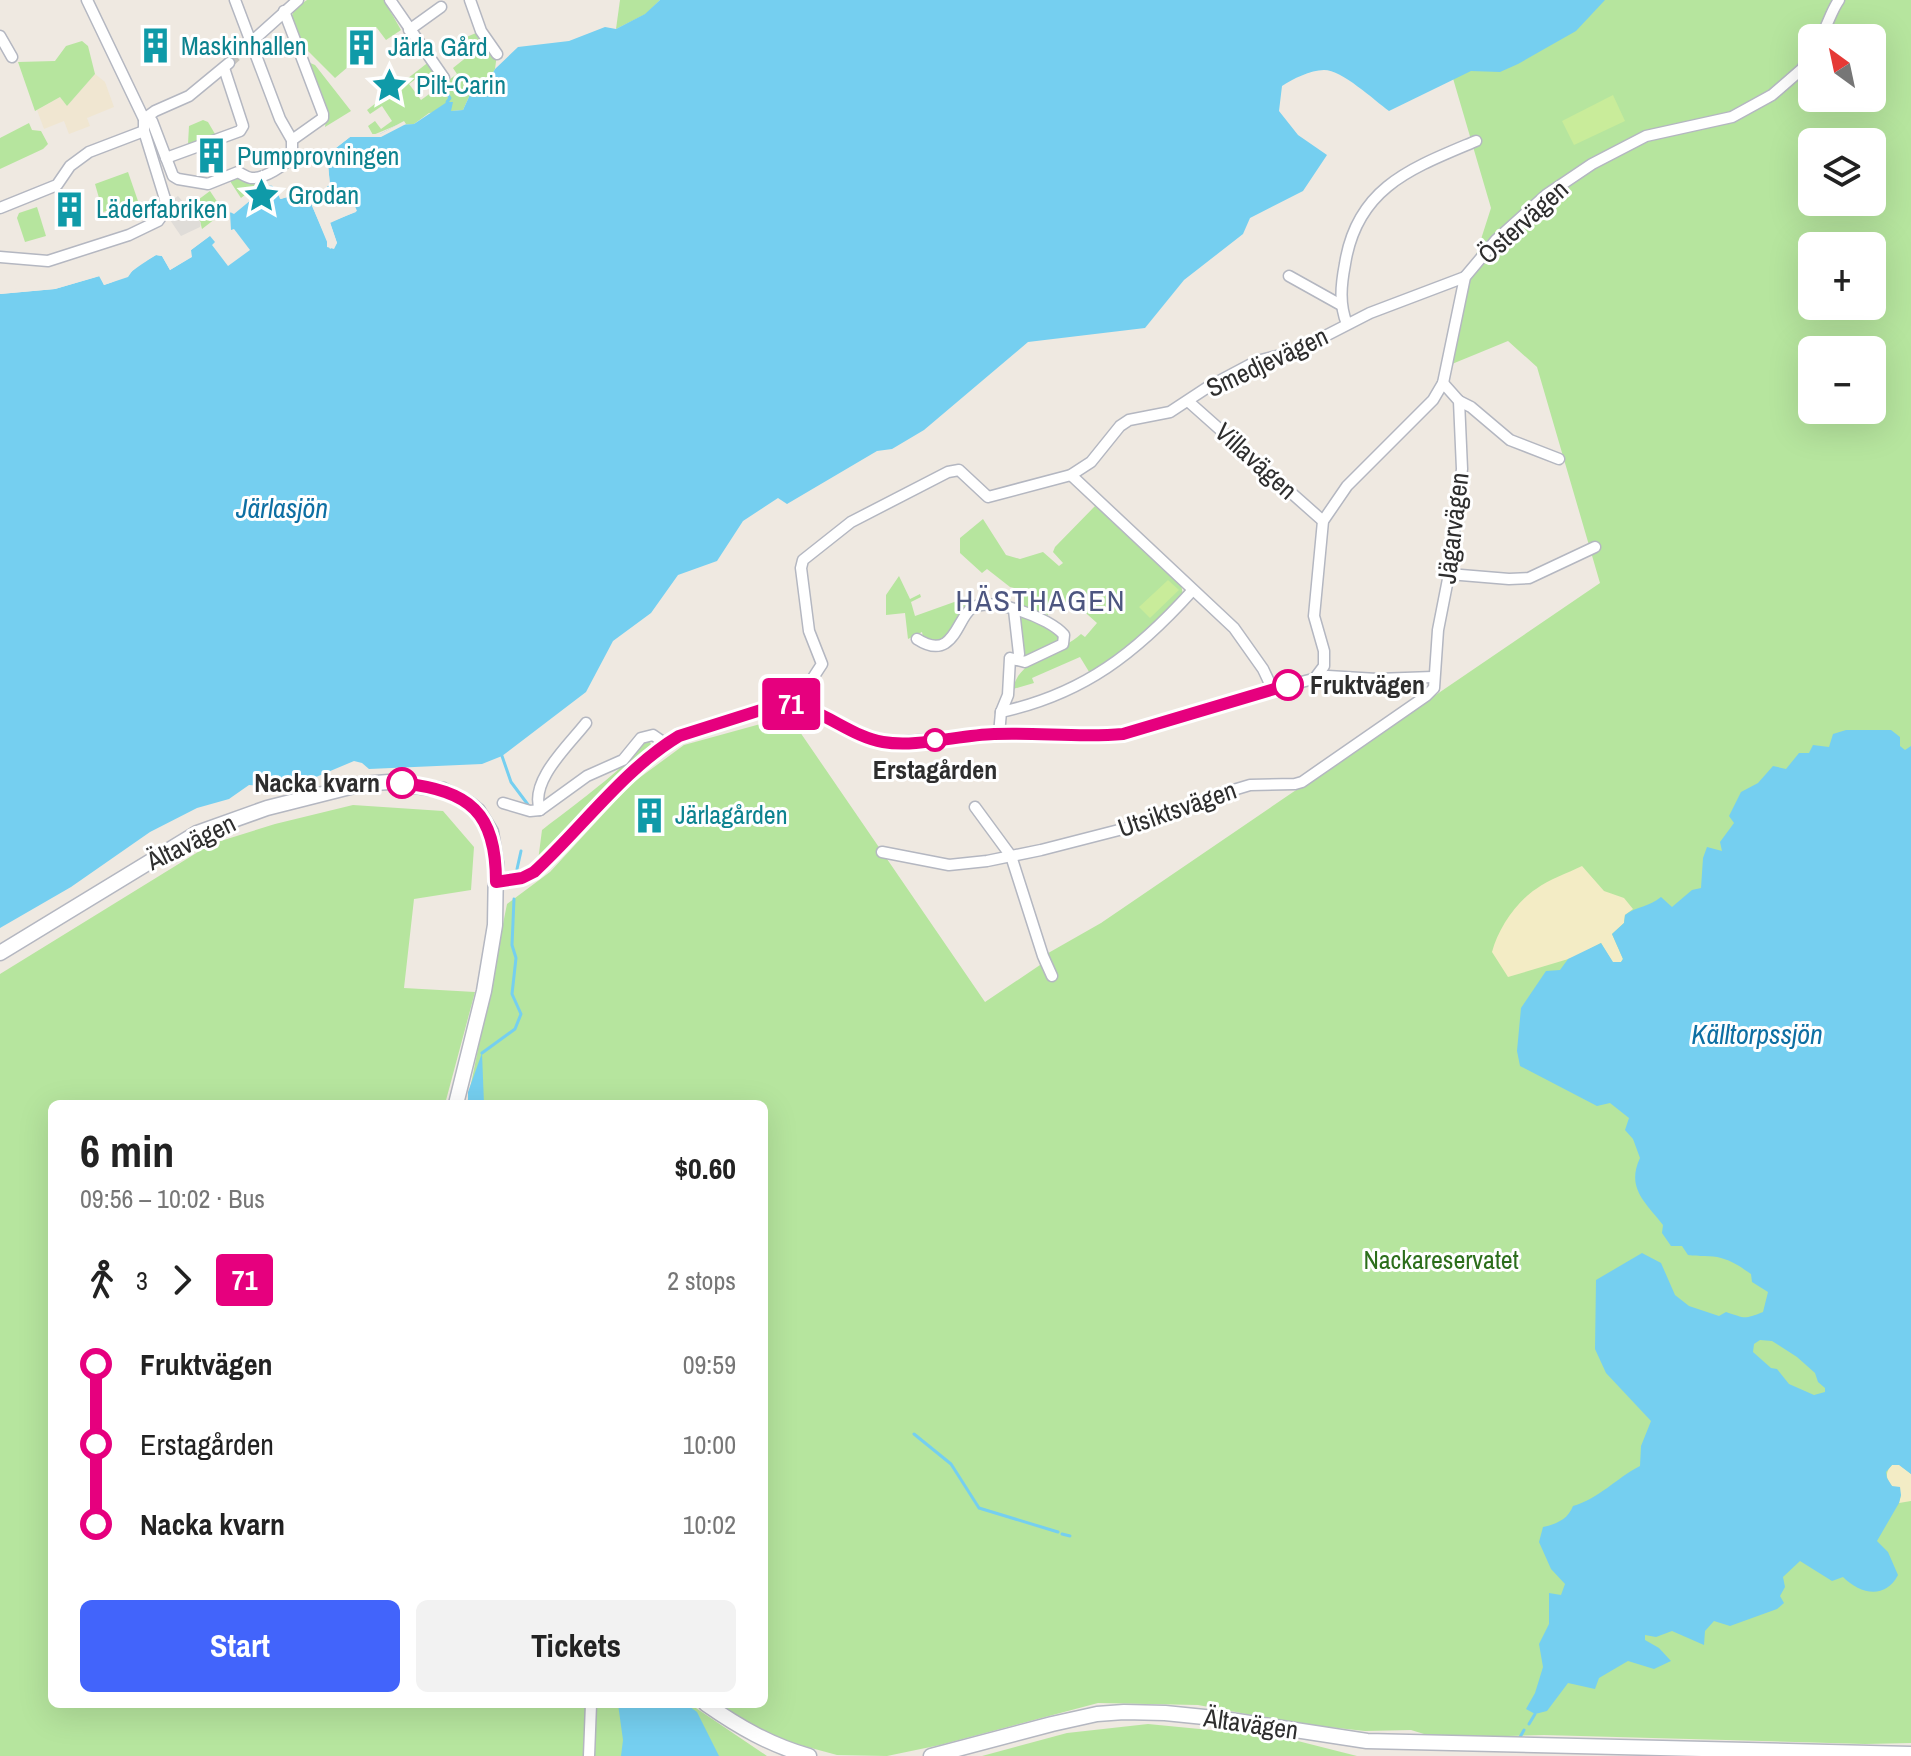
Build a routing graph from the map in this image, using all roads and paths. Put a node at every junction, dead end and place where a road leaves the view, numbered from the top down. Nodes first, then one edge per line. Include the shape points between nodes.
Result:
1 (87, 0) edge
2 (235, 0) edge
3 (298, 0) edge
4 (390, 0) edge
5 (470, 0) edge
6 (1839, 0) edge
7 (441, 7) dead end
8 (284, 11) junction
9 (1828, 24) edge
10 (409, 30) junction
11 (0, 36) edge
12 (249, 44) junction
13 (497, 54) dead end
14 (12, 57) dead end
15 (1798, 72) edge
16 (444, 78) dead end
17 (144, 119) junction
18 (144, 131) junction
19 (292, 140) junction
20 (1476, 141) dead end
21 (166, 158) junction
22 (0, 208) edge
23 (0, 257) edge
24 (1289, 276) dead end
25 (1465, 277) junction
26 (1341, 305) junction
27 (1347, 324) junction
28 (1443, 383) junction
29 (1459, 401) junction
30 (1189, 402) junction
31 (1559, 459) dead end
32 (1071, 475) junction
33 (1323, 521) junction
34 (1595, 547) dead end
35 (1449, 574) junction
36 (1192, 591) junction
37 (1014, 610) junction
38 (917, 639) dead end
39 (1014, 659) junction
40 (1433, 677) junction
41 (1313, 679) junction
42 (1272, 688) junction
43 (796, 704) junction
44 (1001, 712) junction
45 (586, 723) dead end
46 (999, 734) junction
47 (666, 744) junction
48 (503, 803) dead end
49 (975, 807) dead end
50 (540, 810) junction
51 (882, 852) dead end
52 (1011, 856) junction
53 (496, 882) junction
54 (0, 953) edge
55 (1052, 976) dead end
56 (457, 1100) edge
57 (591, 1708) edge
58 (712, 1708) edge
59 (1911, 1754) edge
60 (589, 1756) edge
61 (809, 1756) edge
62 (931, 1756) edge

1 - 17 street
2 - 12 street
3 - 8 street
4 - 10 street
5 - 13 street via 481,31
6 - 9 street
7 - 10 street
8 - 12 street
8 - 19 street via 323,114
10 - 16 street
11 - 14 street
12 - 19 street
15 - 25 street, Östervägen via 1772,95 1732,117 1646,136 1592,164 1546,195
17 - 18 street
17 - 21 street via 152,121
17 - 21 street via 189,96 226,65 240,131
18 - 22 street via 89,152 57,185
18 - 23 street via 166,205 158,221 48,261
19 - 21 street via 292,155 280,167 249,178 231,173 208,184 173,176
20 - 26 street via 1399,176 1361,214 1348,244
24 - 26 street
25 - 27 street, Smedjevägen
25 - 28 street, Östervägen
26 - 27 street
27 - 30 street, Smedjevägen via 1296,351 1257,361
28 - 29 street
28 - 33 street, Östervägen via 1433,400 1347,486
29 - 31 street via 1521,447
29 - 35 street, Jägarvägen via 1462,469
30 - 32 street, Smedjevägen via 1160,415 1129,420 1091,462
30 - 33 street, Villavägen
32 - 36 street
32 - 43 street, Smedjevägen via 988,497 959,470 948,472 851,522 813,549 801,568 809,631 822,664
33 - 41 street, Östervägen via 1314,616 1324,666
34 - 35 street via 1529,578
35 - 40 street, Jägarvägen
36 - 42 street via 1234,628
36 - 44 street via 1111,667 1066,690
37 - 38 street via 994,603 975,606 945,642 932,645
37 - 39 street via 1019,654
37 - 39 street via 1057,626 1064,635 1063,644 1049,653 1025,662
39 - 44 street
40 - 41 street
40 - 52 street, Utsiktsvägen via 1434,688 1426,696 1302,782 1250,785 1154,821
41 - 42 street
42 - 46 street via 1123,734
43 - 46 street via 886,743
43 - 47 street via 764,709
44 - 46 street
45 - 50 street via 541,780 536,801
47 - 50 street via 653,735 641,738 623,760 587,776
47 - 53 street via 534,872
48 - 50 street
49 - 52 street
51 - 52 street, Utsiktsvägen via 949,865
52 - 55 street
53 - 54 main road, Ältavägen via 491,832 468,803 443,790 362,784 267,808 197,833
53 - 56 main road, Ältavägen via 486,978
57 - 60 street
58 - 61 main road via 766,1741
59 - 62 main road, Ältavägen via 1367,1741 1224,1719 1124,1712 1097,1714

